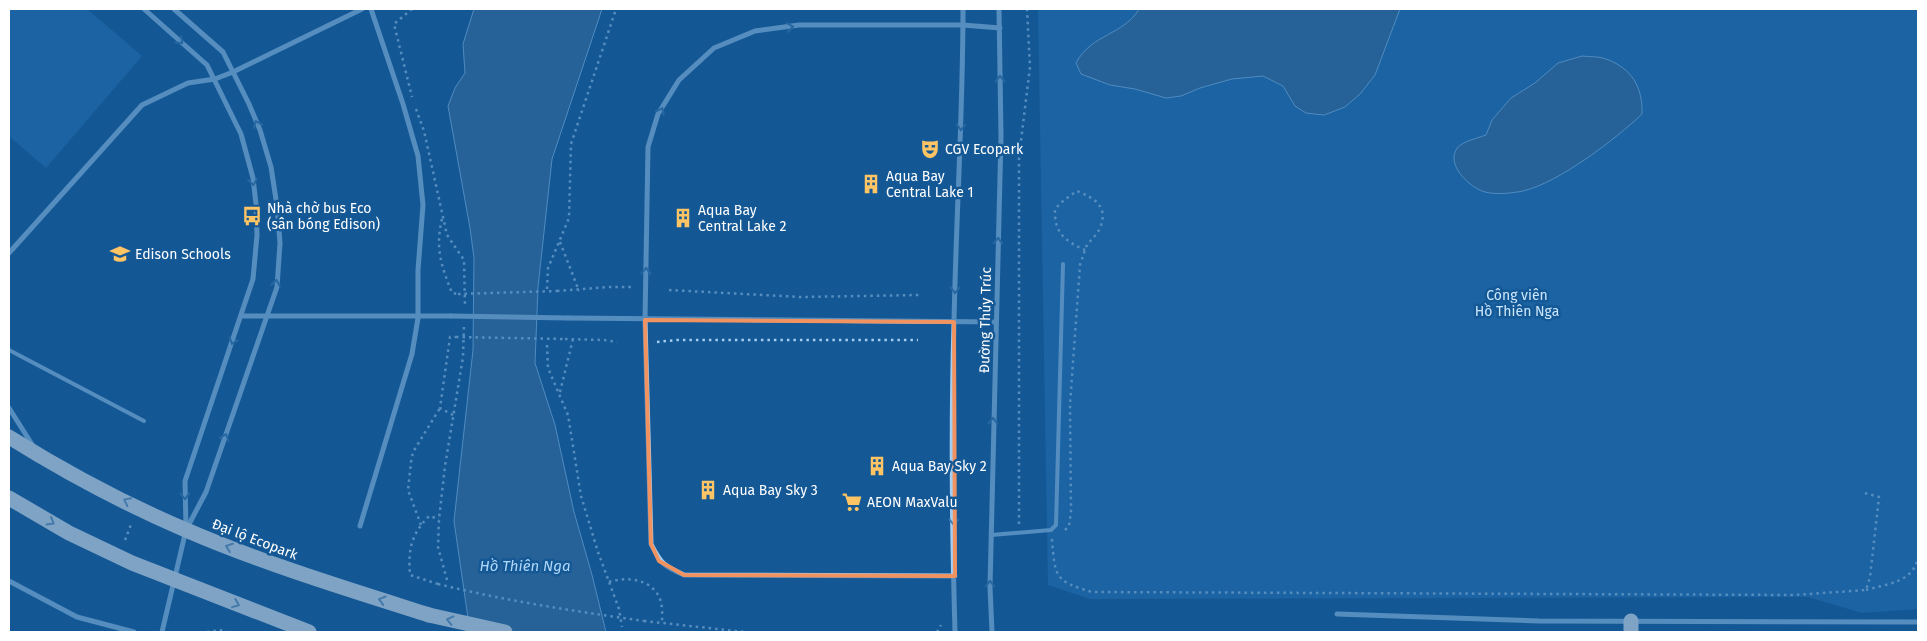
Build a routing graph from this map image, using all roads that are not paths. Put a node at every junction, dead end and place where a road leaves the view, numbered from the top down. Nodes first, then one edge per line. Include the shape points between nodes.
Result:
1 (144, 9) edge
2 (174, 9) edge
3 (362, 9) edge
4 (371, 9) edge
5 (963, 9) edge
6 (1000, 9) edge
7 (963, 25) junction
8 (1000, 28) junction
9 (233, 72) junction
10 (215, 79) junction
11 (9, 253) edge
12 (1063, 264) dead end
13 (241, 316) junction
14 (266, 316) junction
15 (418, 318) junction
16 (645, 320) junction
17 (954, 322) junction
18 (996, 322) junction
19 (9, 350) edge
20 (9, 408) edge
21 (144, 420) dead end
22 (9, 437) edge
23 (39, 456) junction
24 (9, 498) edge
25 (360, 526) dead end
26 (186, 530) junction
27 (991, 535) junction
28 (955, 576) junction
29 (9, 580) edge
30 (174, 580) junction
31 (1337, 614) dead end
32 (1918, 622) edge
33 (1631, 627) edge
34 (134, 632) edge
35 (162, 632) edge
36 (309, 632) edge
37 (505, 632) edge
38 (956, 632) edge
39 (992, 632) edge

1 -> 10 street via 207,65
2 - 9 street via 223,52
3 - 9 street
4 - 15 street via 418,156 423,205
5 - 7 street
6 - 8 street, Đường Thủy Trúc
7 - 8 street
16 -> 7 street via 648,147 658,114 679,80 714,48 755,31 799,25
7 -> 17 street
18 -> 8 street, Đường Thủy Trúc
9 - 10 street
14 -> 9 street via 277,287 280,244 277,206 271,167 260,130
10 - 11 street via 188,83 142,105
10 -> 13 street via 241,134 253,178 256,204 254,279
12 - 27 lane via 1056,524 1051,530
13 - 14 street
13 -> 26 street via 185,480
14 - 15 street
26 -> 14 street via 206,492
15 - 16 street, bridge
15 - 25 street via 412,354
16 - 17 street
16 - 28 street via 651,544 659,561 684,574
17 - 18 street
17 -> 28 street
27 -> 18 street, Đường Thủy Trúc
19 - 21 lane
20 - 23 street
22 - 23 highway, Đại lộ Ecopark
26 -> 23 highway, Đại lộ Ecopark
24 -> 30 highway via 69,533
26 - 30 street
37 -> 26 highway, Đại lộ Ecopark, bridge via 428,615 310,578
39 -> 27 street, Đường Thủy Trúc
28 - 38 street
29 - 34 street via 77,617
30 - 35 street
30 -> 36 highway
31 - 33 street via 1539,620
32 - 33 street

